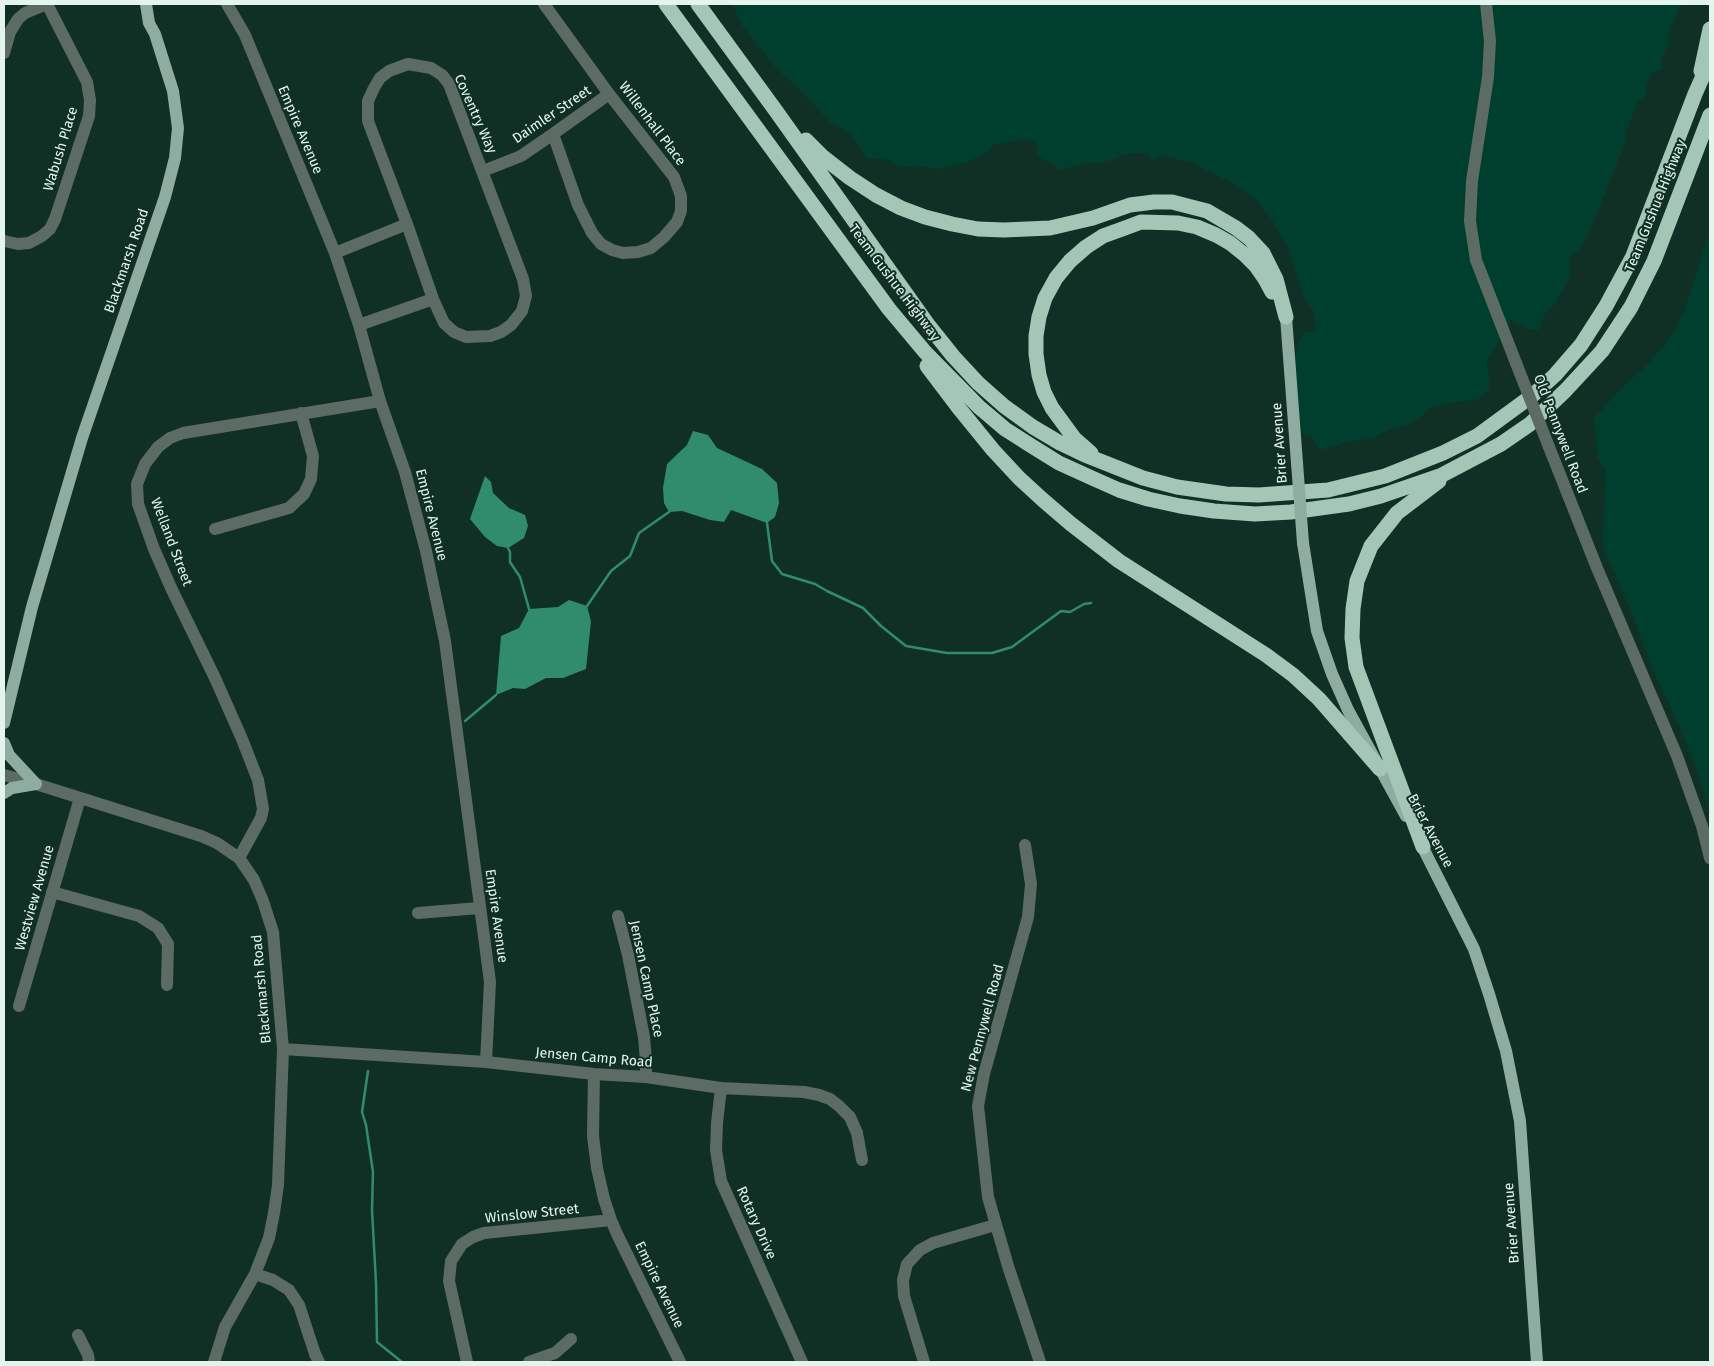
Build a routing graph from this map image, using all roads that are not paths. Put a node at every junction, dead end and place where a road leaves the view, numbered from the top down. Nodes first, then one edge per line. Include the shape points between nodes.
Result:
1 (47, 4) edge
2 (146, 4) edge
3 (155, 4) edge
4 (227, 4) edge
5 (544, 4) edge
6 (666, 4) edge
7 (698, 4) edge
8 (1486, 4) edge
9 (1710, 29) edge
10 (155, 34) junction
11 (4, 53) edge
12 (1710, 60) edge
13 (609, 94) junction
14 (1695, 94) junction
15 (776, 111) junction
16 (1710, 115) edge
17 (1710, 132) edge
18 (553, 134) junction
19 (483, 171) junction
20 (1686, 177) junction
21 (407, 224) junction
22 (4, 241) edge
23 (335, 253) junction
24 (432, 299) junction
25 (889, 309) junction
26 (1286, 317) junction
27 (359, 325) junction
28 (380, 401) junction
29 (302, 413) junction
30 (1472, 460) junction
31 (1112, 466) junction
32 (215, 529) dead end
33 (4, 723) edge
34 (4, 743) edge
35 (1380, 769) junction
36 (4, 775) edge
37 (36, 784) junction
38 (4, 792) edge
39 (80, 798) junction
40 (1025, 845) dead end
41 (1423, 847) junction
42 (239, 858) junction
43 (1710, 858) edge
44 (52, 892) junction
45 (479, 908) junction
46 (418, 913) dead end
47 (618, 916) dead end
48 (167, 985) dead end
49 (19, 1006) dead end
50 (282, 1049) junction
51 (486, 1062) junction
52 (594, 1074) junction
53 (646, 1077) junction
54 (721, 1088) junction
55 (862, 1160) dead end
56 (611, 1220) junction
57 (995, 1225) junction
58 (255, 1274) junction
59 (78, 1335) dead end
60 (571, 1339) dead end
61 (89, 1362) edge
62 (214, 1362) edge
63 (319, 1362) edge
64 (467, 1362) edge
65 (529, 1362) edge
66 (680, 1362) edge
67 (802, 1362) edge
68 (924, 1362) edge
69 (1040, 1362) edge
70 (1537, 1362) edge

1 - 11 street, Wabush Place via 18,19
1 - 22 street, Wabush Place via 87,82 88,116 50,229 29,243
2 - 10 main road, Blackmarsh Road via 149,23
3 - 10 main road, Blackmarsh Road
4 - 23 street, Empire Avenue via 245,35
5 - 13 street, Willenhall Place
6 - 25 highway, Team Gushue Highway
7 - 15 highway, Team Gushue Highway
8 - 43 street, Old Pennywell Road, bridge via 1490,41 1488,77 1472,181 1470,221 1476,260 1608,594 1677,756
9 - 14 highway
10 - 33 main road, Blackmarsh Road via 174,91 178,128 175,158 165,197 66,493 32,607
12 - 14 highway, Team Gushue Highway
13 - 18 street, Daimler Street
13 - 18 street, Willenhall Place via 674,177 681,196 677,222 651,248 623,253 601,244 578,205
14 - 31 highway, Team Gushue Highway via 1633,256 1606,306 1581,345 1555,375 1477,436 1385,476 1328,490 1287,494 1226,494 1177,487
15 - 26 highway via 823,157 850,178 901,208 952,224 1004,230 1050,228 1130,205 1154,202 1172,202 1207,211 1236,228 1263,253 1276,280
15 - 31 highway, Team Gushue Highway via 929,326 972,376 1033,427
16 - 20 highway, Team Gushue Highway
17 - 20 highway
18 - 19 street, Daimler Street via 521,156
19 - 21 street, Coventry Way via 449,84 442,75 432,68 408,64 389,71 380,78 368,101 368,121
19 - 24 street, Coventry Way via 523,279 526,296 522,311 501,332 466,337 444,323
20 - 30 highway, Team Gushue Highway via 1654,261 1631,307 1602,351 1530,424
21 - 23 street
21 - 24 street, Coventry Way
23 - 27 street, Empire Avenue
24 - 27 street
25 - 30 highway, Team Gushue Highway via 954,383 1006,429 1059,463 1119,490 1148,499 1214,511 1291,512 1381,496
25 - 35 highway via 953,401 1019,478 1119,561 1266,655 1293,676 1319,699
26 - 31 highway via 1265,278 1245,255 1223,239 1197,227 1141,222 1103,236 1075,256 1056,278 1039,317 1036,336 1039,375 1048,400 1074,438
26 - 35 main road, Brier Avenue, bridge via 1303,543 1317,631 1348,710
27 - 28 street, Empire Avenue
28 - 29 street, Welland Street
28 - 45 street, Empire Avenue via 406,472 445,641
29 - 32 street via 314,456 311,479 304,494 289,508
29 - 42 street, Welland Street via 170,438 145,464 137,484 138,504 154,549 223,695 258,780 261,818
30 - 41 highway via 1397,513 1371,546 1357,581 1353,609 1356,667
34 - 37 main road via 9,756
35 - 41 main road, Brier Avenue
36 - 37 street, Blackmarsh Road
37 - 38 main road
37 - 39 street, Blackmarsh Road
39 - 42 street, Blackmarsh Road via 201,836
39 - 44 street, Westview Avenue
40 - 57 street, New Pennywell Road via 1030,884 1028,917 978,1106 988,1197
41 - 70 main road, Brier Avenue via 1474,949 1506,1051 1520,1120
42 - 50 street, Blackmarsh Road via 254,880 273,932
44 - 48 street via 139,916 158,928 168,944
44 - 49 street, Westview Avenue
45 - 46 street
45 - 51 street, Empire Avenue via 490,982
47 - 53 street, Jensen Camp Place via 644,1037
50 - 51 street, Jensen Camp Road
50 - 58 street, Blackmarsh Road via 278,1185 269,1238
51 - 52 street, Jensen Camp Road
52 - 53 street, Jensen Camp Road
52 - 56 street, Empire Avenue via 592,1121 596,1168
53 - 54 street, Jensen Camp Road
54 - 55 street, Jensen Camp Road via 804,1092 830,1099 850,1117 857,1132
54 - 67 street, Rotary Drive via 716,1150 721,1181
56 - 64 street, Winslow Street via 484,1233 462,1244 451,1261 449,1281
56 - 66 street, Empire Avenue
57 - 68 street via 933,1243 920,1250 907,1264 904,1296
57 - 69 street, New Pennywell Road
58 - 62 street, Blackmarsh Road via 225,1327
58 - 63 street via 289,1290 299,1305
59 - 61 street
60 - 65 street via 555,1353

